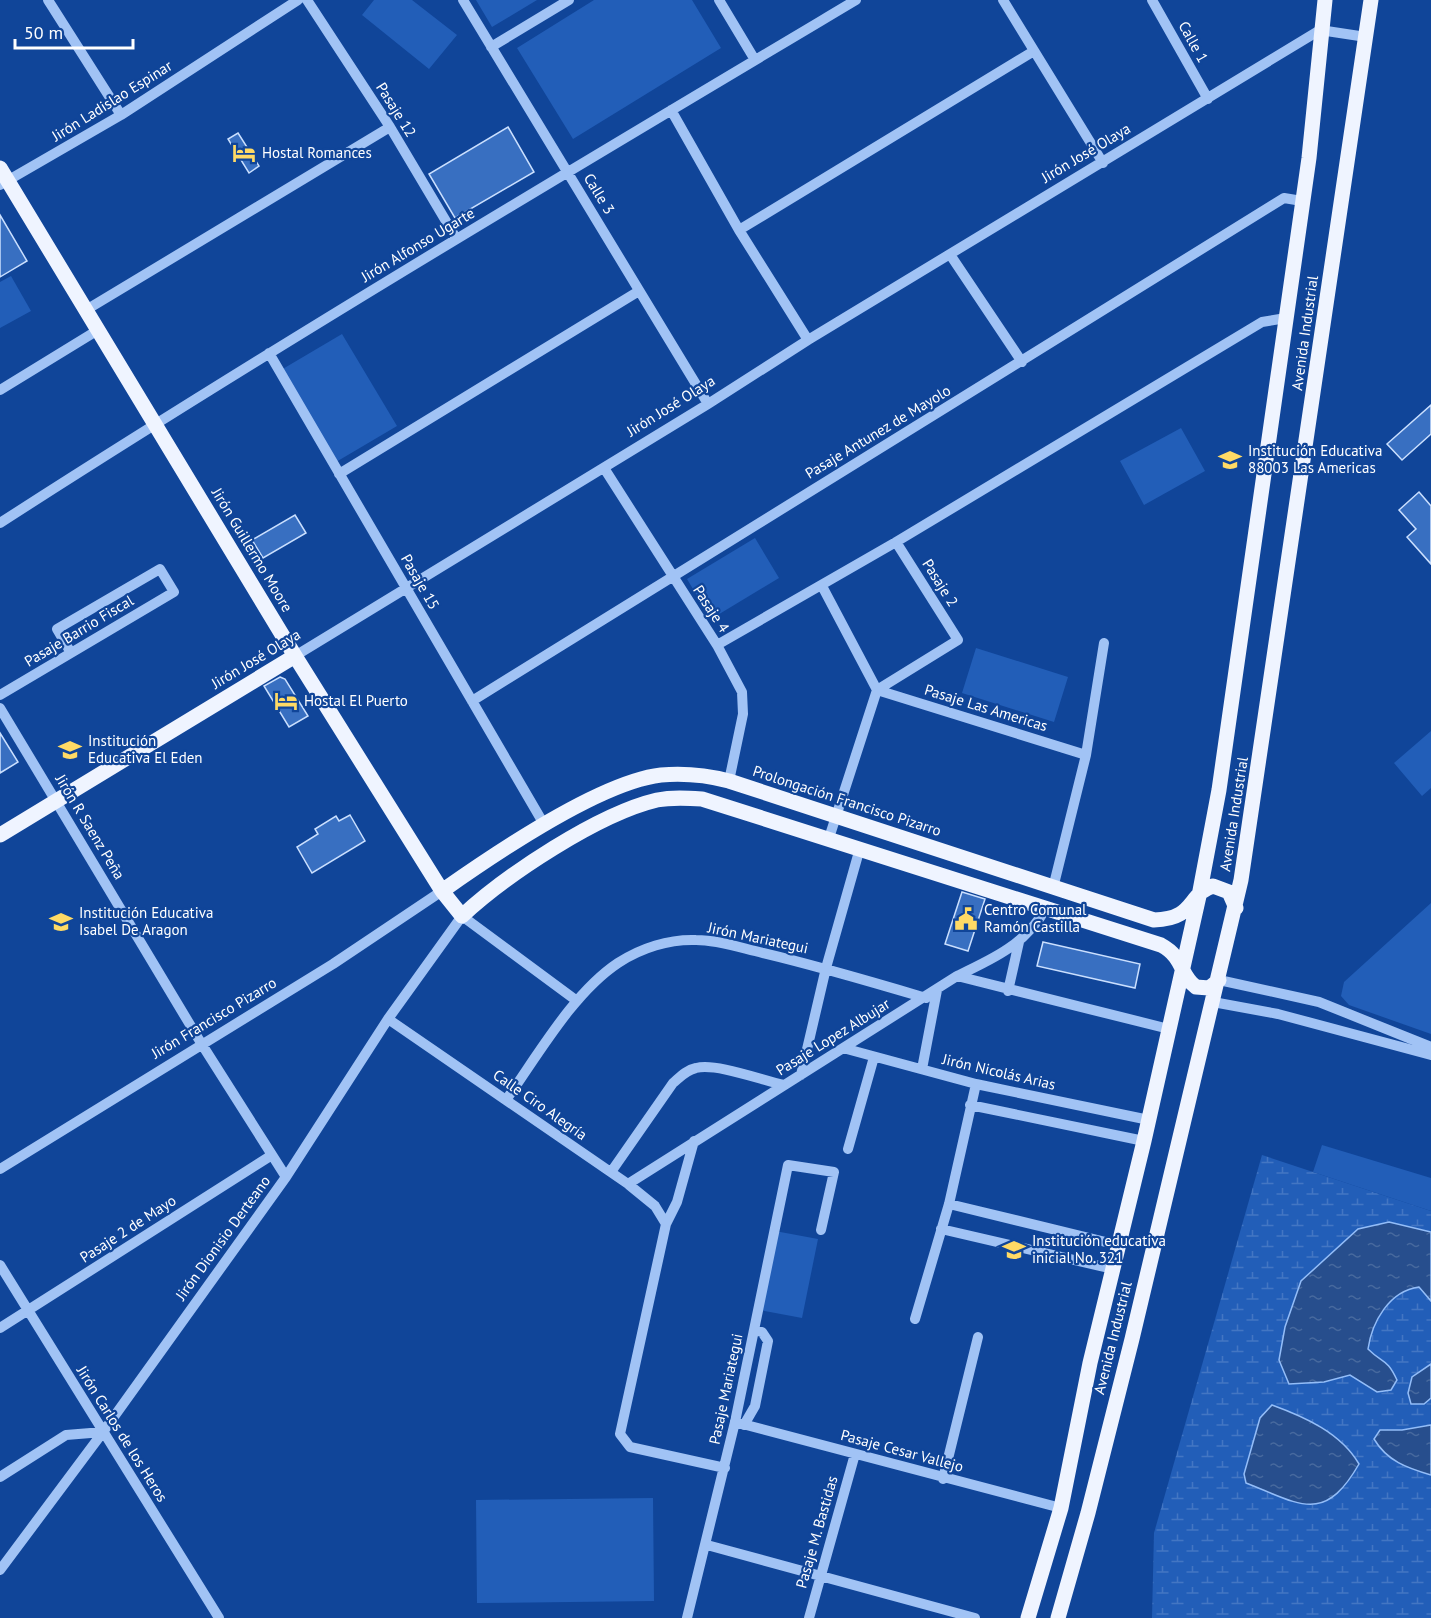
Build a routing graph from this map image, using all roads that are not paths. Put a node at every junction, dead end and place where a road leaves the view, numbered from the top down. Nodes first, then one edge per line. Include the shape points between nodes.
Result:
1 (48, 0) edge
2 (298, 0) edge
3 (307, 0) edge
4 (463, 0) edge
5 (569, 0) edge
6 (719, 0) edge
7 (856, 0) edge
8 (1003, 0) edge
9 (1152, 0) edge
10 (1324, 0) edge
11 (1371, 0) edge
12 (1320, 30) junction
13 (1366, 37) junction
14 (491, 46) junction
15 (1034, 51) junction
16 (755, 60) junction
17 (1208, 99) junction
18 (671, 110) junction
19 (121, 115) junction
20 (390, 127) junction
21 (1103, 163) junction
22 (568, 172) junction
23 (3, 178) edge
24 (1302, 201) junction
25 (739, 230) junction
26 (456, 238) junction
27 (951, 256) junction
28 (639, 291) junction
29 (86, 310) junction
30 (1286, 318) junction
31 (98, 330) junction
32 (808, 340) junction
33 (269, 353) junction
34 (1022, 362) junction
35 (0, 390) edge
36 (708, 404) junction
37 (154, 424) junction
38 (604, 468) junction
39 (339, 474) junction
40 (0, 523) edge
41 (897, 542) junction
42 (672, 576) junction
43 (822, 586) junction
44 (406, 588) junction
45 (1104, 643) dead end
46 (717, 645) junction
47 (71, 653) junction
48 (295, 656) junction
49 (877, 690) junction
50 (0, 695) edge
51 (472, 701) junction
52 (0, 708) edge
53 (1086, 755) junction
54 (729, 781) junction
55 (57, 801) junction
56 (836, 816) junction
57 (545, 826) junction
58 (0, 836) edge
59 (829, 838) junction
60 (861, 848) junction
61 (1053, 888) junction
62 (442, 891) junction
63 (1199, 896) junction
64 (1046, 908) junction
65 (1236, 908) junction
66 (462, 916) junction
67 (1019, 942) junction
68 (1183, 967) junction
69 (826, 968) junction
70 (957, 976) junction
71 (1219, 980) junction
72 (938, 990) junction
73 (1008, 991) junction
74 (926, 998) junction
75 (577, 1001) junction
76 (1214, 1002) junction
77 (388, 1018) junction
78 (1169, 1029) junction
79 (201, 1043) junction
80 (1431, 1047) edge
81 (843, 1048) junction
82 (1431, 1055) edge
83 (874, 1057) junction
84 (922, 1069) junction
85 (801, 1075) junction
86 (976, 1084) junction
87 (784, 1085) junction
88 (506, 1100) junction
89 (970, 1105) junction
90 (1149, 1120) junction
91 (694, 1141) junction
92 (1144, 1141) junction
93 (848, 1149) dead end
94 (272, 1155) junction
95 (0, 1169) edge
96 (611, 1172) junction
97 (286, 1177) junction
98 (628, 1184) junction
99 (949, 1204) junction
100 (666, 1224) junction
101 (821, 1230) dead end
102 (941, 1230) junction
103 (1118, 1245) junction
104 (0, 1265) edge
105 (1113, 1269) junction
106 (28, 1311) junction
107 (915, 1319) dead end
108 (0, 1328) edge
109 (754, 1330) junction
110 (978, 1337) dead end
111 (740, 1423) junction
112 (103, 1432) junction
113 (855, 1454) junction
114 (725, 1468) junction
115 (0, 1477) edge
116 (943, 1479) junction
117 (1061, 1508) junction
118 (707, 1545) junction
119 (0, 1570) edge
120 (821, 1576) junction
121 (219, 1618) edge
122 (687, 1618) edge
123 (809, 1618) edge
124 (975, 1618) edge
125 (1028, 1618) edge
126 (1058, 1618) edge

1 - 19 street
2 - 19 street, Jirón Ladislao Espinar
3 - 20 street, Pasaje 12
4 - 14 street, Calle 3
5 - 14 street
6 - 16 street
7 - 16 street, Jirón Alfonso Ugarte
8 - 15 street
9 - 17 street, Calle 1
10 - 12 main road, Avenida Industrial
11 - 13 main road, Avenida Industrial
12 - 13 street
12 - 17 street, Jirón José Olaya
12 - 24 main road, Avenida Industrial
13 - 65 main road, Avenida Industrial
14 - 22 street, Calle 3
15 - 21 street
15 - 25 street
16 - 18 street, Jirón Alfonso Ugarte
17 - 21 street, Jirón José Olaya
18 - 22 street, Jirón Alfonso Ugarte
18 - 25 street
19 - 23 street, Jirón Ladislao Espinar
20 - 26 street, Pasaje 12
20 - 29 street
21 - 27 street, Jirón José Olaya
22 - 26 street, Jirón Alfonso Ugarte
22 - 28 street, Calle 3
23 - 29 main road, Jirón Guillermo Moore
24 - 30 main road, Avenida Industrial
24 - 34 street, Pasaje Antunez de Mayolo via 1284,198
25 - 32 street
26 - 33 street, Jirón Alfonso Ugarte
27 - 32 street, Jirón José Olaya
27 - 34 street
28 - 36 street, Calle 3
28 - 39 street
29 - 31 main road, Jirón Guillermo Moore
30 - 41 street via 1262,322
30 - 63 main road, Avenida Industrial via 1219,790
31 - 35 street
31 - 37 main road, Jirón Guillermo Moore
32 - 36 street, Jirón José Olaya
33 - 37 street, Jirón Alfonso Ugarte
33 - 39 street, Pasaje 15
34 - 42 street, Pasaje Antunez de Mayolo
36 - 38 street, Jirón José Olaya
37 - 40 street, Jirón Alfonso Ugarte
37 - 48 main road, Jirón Guillermo Moore
38 - 42 street, Pasaje 4
38 - 44 street, Jirón José Olaya
39 - 44 street, Pasaje 15
41 - 43 street
41 - 49 street, Pasaje 2 via 958,640
42 - 46 street, Pasaje 4
42 - 51 street, Pasaje Antunez de Mayolo
43 - 46 street
43 - 49 street
44 - 48 street, Jirón José Olaya
44 - 51 street, Pasaje 15
45 - 53 street
46 - 54 street, Pasaje 4 via 744,703
47 - 47 street, Pasaje Barrio Fiscal via 57,629 160,569 174,592
47 - 50 street, Pasaje Barrio Fiscal
48 - 55 main road, Jirón José Olaya
48 - 62 main road, Jirón Guillermo Moore
49 - 53 street, Pasaje Las Americas
49 - 56 street
51 - 57 street, Pasaje 15
52 - 55 street, Jirón R Saenz Peña
53 - 61 street
54 - 56 main road, Prolongación Francisco Pizarro
54 - 57 main road, Prolongación Francisco Pizarro via 685,774 630,782
55 - 58 main road, Jirón José Olaya
55 - 79 street, Jirón R Saenz Peña
56 - 59 street
56 - 61 main road, Prolongación Francisco Pizarro
57 - 62 main road, Prolongación Francisco Pizarro
59 - 60 main road
59 - 66 main road via 702,799 658,800 599,822 488,892
60 - 64 main road
60 - 69 street
61 - 63 main road, Prolongación Francisco Pizarro via 1154,920 1177,916
62 - 66 main road, Jirón Guillermo Moore
62 - 79 street, Jirón Francisco Pizarro
63 - 65 main road, Prolongación Francisco Pizarro via 1208,888 1224,888
63 - 68 main road, Avenida Industrial
64 - 67 street, Pasaje Lopez Albujar
64 - 68 main road via 1161,945
65 - 71 main road, Avenida Industrial
66 - 75 street, Jirón Guillermo Moore
66 - 77 street, Jirón Dionisio Derteano
67 - 70 street, Pasaje Lopez Albujar
67 - 73 street
68 - 71 main road via 1196,987 1209,987
68 - 78 main road, Avenida Industrial
69 - 74 street, Jirón Mariategui
69 - 75 street, Jirón Mariategui via 717,943 668,941 619,962
69 - 85 street
70 - 72 street, Pasaje Lopez Albujar
70 - 73 street
71 - 76 main road, Avenida Industrial
71 - 80 street via 1319,1002
72 - 74 street, Pasaje Lopez Albujar
72 - 84 street
73 - 78 street
74 - 81 street, Pasaje Lopez Albujar
75 - 88 street, Jirón Mariategui
76 - 82 street via 1278,1014
76 - 126 main road, Avenida Industrial via 1088,1513
77 - 88 street, Calle Ciro Alegría
77 - 97 street, Jirón Dionisio Derteano
78 - 90 main road, Avenida Industrial
79 - 94 street, Jirón R Saenz Peña
79 - 95 street, Jirón Francisco Pizarro
81 - 83 street, Jirón Nicolás Arias
81 - 85 street, Pasaje Lopez Albujar
83 - 84 street, Jirón Nicolás Arias
83 - 93 street
84 - 86 street, Jirón Nicolás Arias
85 - 87 street, Pasaje Lopez Albujar
86 - 89 street
86 - 90 street, Jirón Nicolás Arias
87 - 91 street, Pasaje Lopez Albujar
87 - 96 street via 711,1068 684,1072
88 - 96 street, Calle Ciro Alegría
89 - 92 street
89 - 99 street
90 - 92 main road, Avenida Industrial
91 - 98 street, Pasaje Lopez Albujar
91 - 100 street via 677,1202
92 - 103 main road, Avenida Industrial
94 - 97 street, Jirón R Saenz Peña
94 - 106 street, Pasaje 2 de Mayo
96 - 98 street, Calle Ciro Alegría
97 - 112 street, Jirón Dionisio Derteano
98 - 100 street, Calle Ciro Alegría via 655,1206
99 - 102 street
99 - 103 street
100 - 114 street via 620,1434 630,1446
101 - 109 street, Pasaje Mariategui via 834,1172 788,1165
102 - 105 street
102 - 107 street
103 - 105 main road, Avenida Industrial
104 - 106 street, Jirón Carlos de los Heros
105 - 117 main road, Avenida Industrial
106 - 108 street, Pasaje 2 de Mayo
106 - 112 street, Jirón Carlos de los Heros
109 - 111 street, Pasaje Mariategui
109 - 111 street via 762,1332 768,1341 755,1406
110 - 116 street
111 - 113 street, Pasaje Cesar Vallejo
111 - 114 street, Pasaje Mariategui
112 - 115 street via 66,1435
112 - 119 street, Jirón Dionisio Derteano
112 - 121 street, Jirón Carlos de los Heros
113 - 116 street, Pasaje Cesar Vallejo
113 - 120 street, Pasaje M. Bastidas
114 - 118 street, Pasaje Mariategui
116 - 117 street, Pasaje Cesar Vallejo
117 - 125 main road, Avenida Industrial
118 - 120 street
118 - 122 street, Pasaje Mariategui
120 - 123 street, Pasaje M. Bastidas
120 - 124 street

